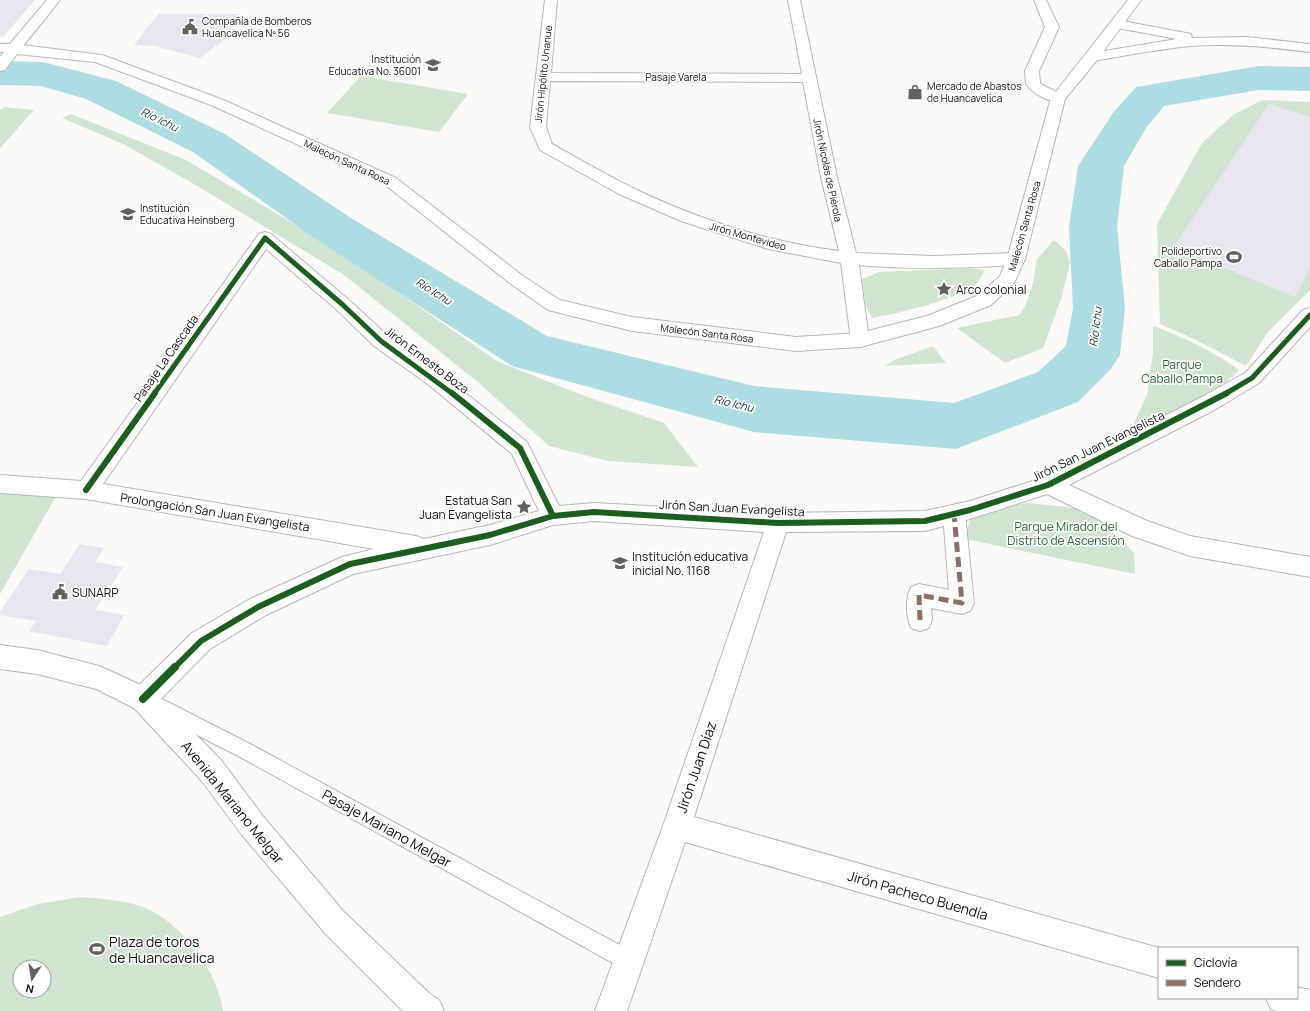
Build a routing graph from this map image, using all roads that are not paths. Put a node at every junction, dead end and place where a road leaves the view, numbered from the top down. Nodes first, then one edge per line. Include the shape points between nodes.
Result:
1 (54, 0) edge
2 (551, 0) edge
3 (794, 0) edge
4 (1040, 0) edge
5 (1135, 0) edge
6 (1117, 24) junction
7 (1207, 41) junction
8 (1310, 48) edge
9 (5, 56) edge
10 (1092, 57) junction
11 (543, 77) junction
12 (809, 78) junction
13 (1058, 98) junction
14 (545, 147) joint
15 (265, 238) joint
16 (849, 258) junction
17 (1016, 260) junction
18 (1308, 321) edge
19 (860, 340) junction
20 (0, 484) edge
21 (1048, 485) junction
22 (86, 490) junction
23 (954, 514) junction
24 (553, 516) junction
25 (778, 523) junction
26 (429, 548) junction
27 (1310, 567) edge
28 (920, 620) dead end
29 (0, 657) edge
30 (144, 699) junction
31 (677, 826) junction
32 (629, 961) junction
33 (1158, 963) edge
34 (1286, 999) edge
35 (1310, 1006) edge
36 (428, 1011) edge
37 (611, 1011) edge

1 - 9 main road
2 - 11 main road, Jirón Hipólito Unanue
3 - 12 main road, Jirón Nicolás de Piérola
4 - 13 main road via 1052,26 1032,71 1033,84 1041,91
5 - 6 main road, Malecón Santa Rosa
6 - 7 main road
6 - 10 main road, Malecón Santa Rosa
7 - 8 main road via 1264,42
7 - 10 main road
9 - 19 main road, Malecón Santa Rosa via 97,58 216,102 390,181 517,280 554,305 632,324 796,344
10 - 13 main road, Malecón Santa Rosa
11 - 12 main road, Pasaje Varela
11 - 14 main road, Jirón Hipólito Unanue via 538,127
12 - 16 main road, Jirón Nicolás de Piérola
13 - 17 main road, Malecón Santa Rosa
14 - 16 main road, Jirón Montevideo via 635,195 686,217 780,246
15 - 22 main road, Pasaje La Cascada
15 - 24 main road, Jirón Ernesto Boza via 381,341 436,380 520,448
16 - 17 main road, Jirón Montevideo via 894,262
16 - 19 main road, Jirón Nicolás de Piérola
17 - 19 main road, Malecón Santa Rosa via 1008,279 985,300 932,321
18 - 21 main road, Jirón San Juan Evangelista via 1252,378 1210,404
20 - 22 main road, Prolongación San Juan Evangelista
21 - 23 main road, Jirón San Juan Evangelista
21 - 27 main road via 1140,529 1190,546
22 - 26 main road, Prolongación San Juan Evangelista
23 - 25 main road, Jirón San Juan Evangelista via 925,521
23 - 28 main road via 962,603 919,595
24 - 25 main road, Jirón San Juan Evangelista via 594,512
24 - 26 main road, Jirón San Juan Evangelista via 490,535
25 - 31 main road, Jirón Juan Díaz
26 - 30 main road, Jirón San Juan Evangelista via 350,564 258,606 201,641
29 - 30 main road, Avenida Mariano Melgar via 37,662 99,678
30 - 32 lane, Pasaje Mariano Melgar via 248,752
30 - 36 main road, Avenida Mariano Melgar via 211,770 252,825 334,922
31 - 32 main road, Jirón Juan Díaz
31 - 33 main road, Jirón Pacheco Buendía
32 - 37 main road, Jirón Juan Díaz
34 - 35 main road

